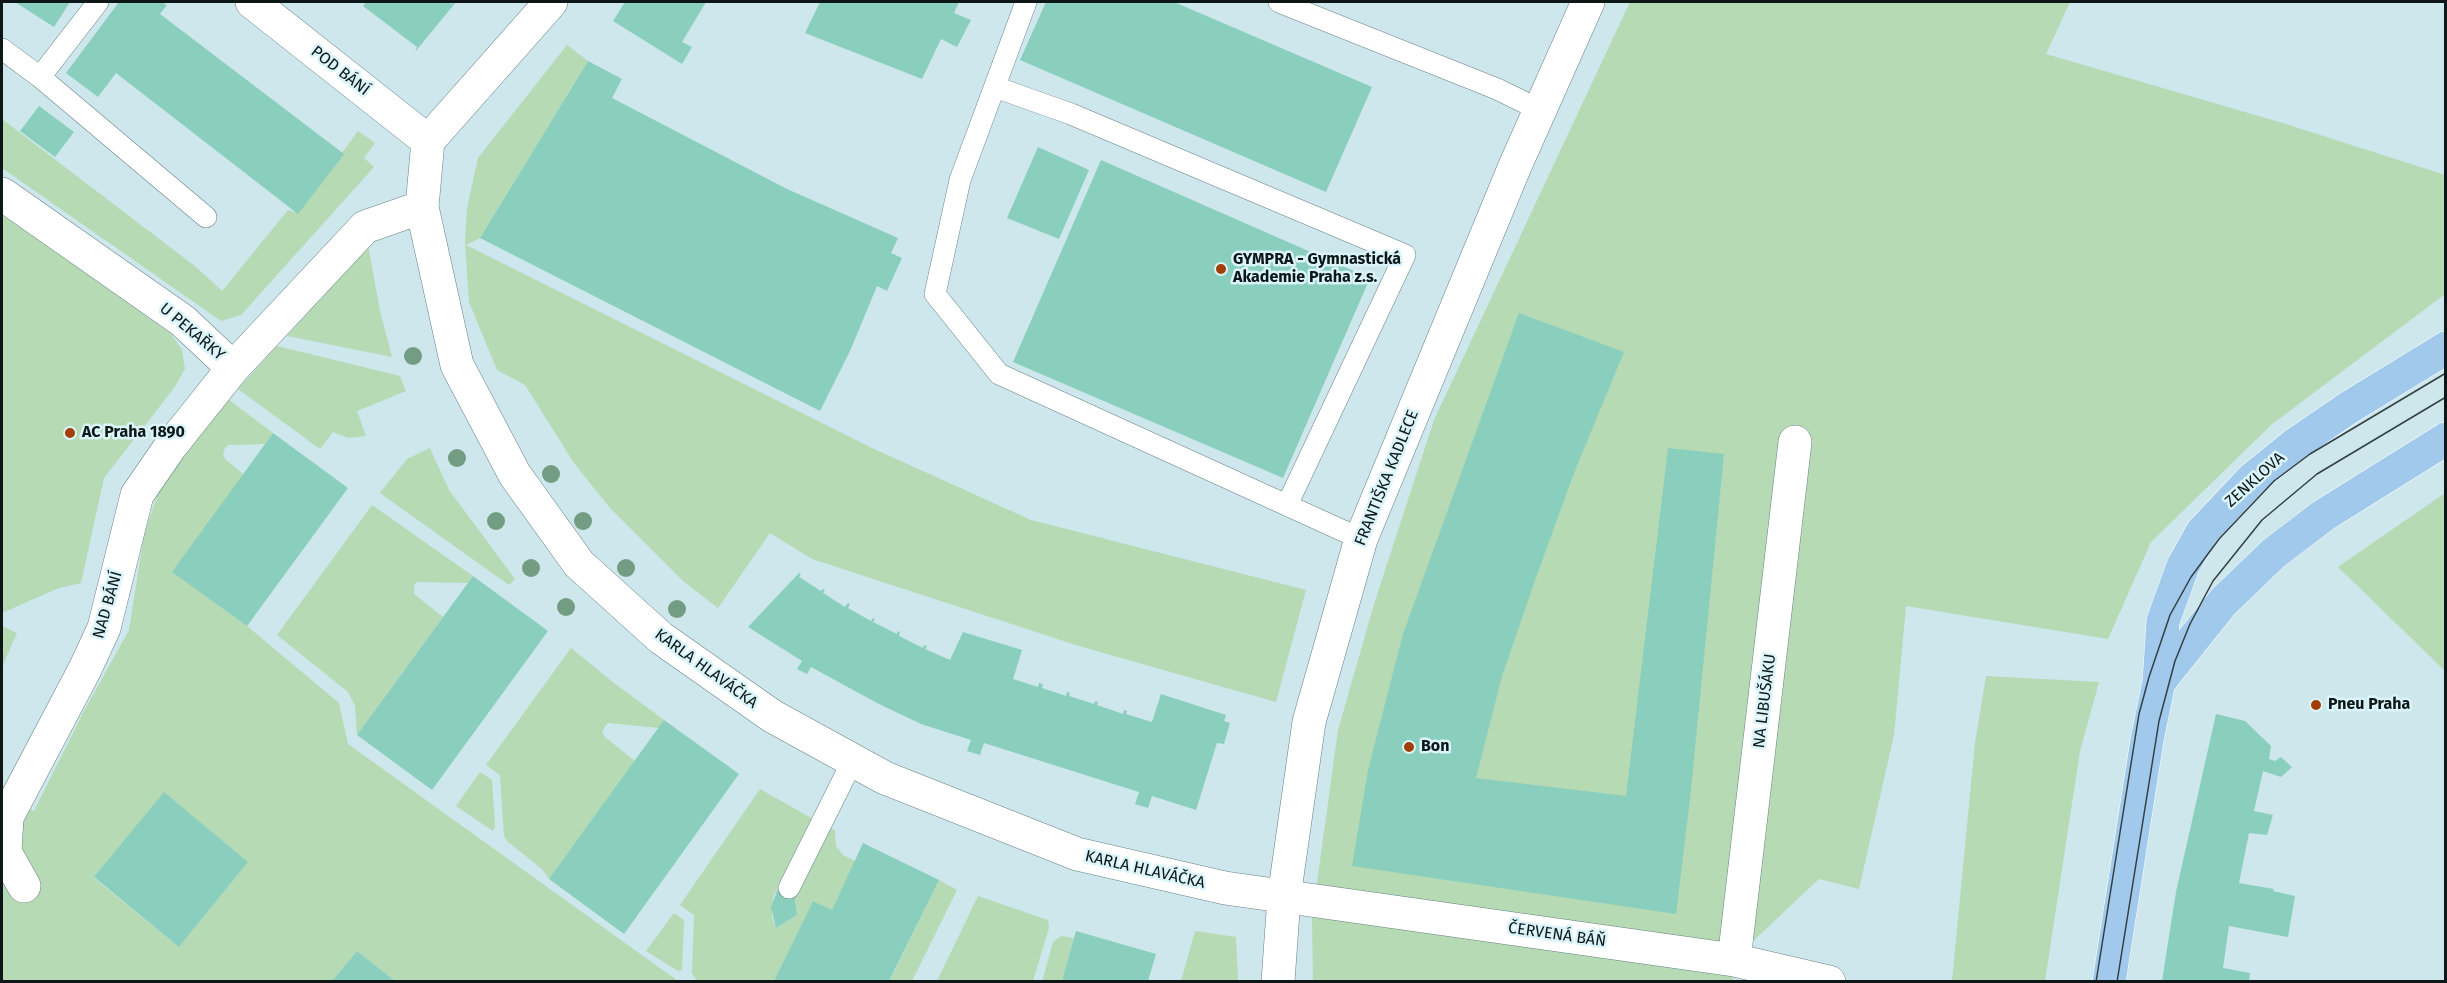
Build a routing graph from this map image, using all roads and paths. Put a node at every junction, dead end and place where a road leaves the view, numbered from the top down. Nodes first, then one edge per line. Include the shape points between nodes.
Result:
1 (98, 2) edge
2 (252, 2) edge
3 (551, 2) edge
4 (1026, 2) edge
5 (1279, 2) edge
6 (1588, 2) edge
7 (2, 49) edge
8 (40, 77) junction
9 (994, 87) junction
10 (1540, 110) junction
11 (428, 141) junction
12 (2, 194) edge
13 (422, 207) junction
14 (206, 217) dead end
15 (2445, 348) edge
16 (233, 368) junction
17 (2445, 439) edge
18 (1795, 442) dead end
19 (1287, 505) junction
20 (1361, 539) junction
21 (2159, 682) junction
22 (853, 760) junction
23 (24, 886) dead end
24 (789, 888) dead end
25 (1284, 897) junction
26 (1734, 960) junction
27 (1278, 981) edge
28 (1829, 981) edge
29 (2109, 981) edge

1 - 8 lane
2 - 11 street, POD BÁNÍ
3 - 11 street
4 - 9 lane
5 - 10 lane
6 - 10 street, FRANTIŠKA KADLECE
7 - 8 lane
8 - 14 lane
9 - 19 lane via 960,180 934,294 999,374
9 - 19 lane via 1071,114 1405,255
10 - 20 street, FRANTIŠKA KADLECE
11 - 13 street, KARLA HLAVÁČKA
12 - 16 street, U PEKAŘKY via 183,321
13 - 16 street, U PEKAŘKY via 365,227
13 - 22 street, KARLA HLAVÁČKA via 457,364 515,475 579,564 661,638 772,716
15 - 21 main road, ZENKLOVA via 2294,446 2252,479 2202,532 2170,596 2160,644
16 - 23 street, NAD BÁNÍ via 137,495 104,628 7,817 5,852
17 - 21 main road, ZENKLOVA via 2324,515 2274,554 2223,602
18 - 26 street, NA LIBUŠÁKU
19 - 20 lane
20 - 25 street, FRANTIŠKA KADLECE via 1309,722
21 - 29 main road, ZENKLOVA
22 - 24 lane
22 - 25 street, KARLA HLAVÁČKA via 885,778 1077,854 1225,888
25 - 26 street, ČERVENÁ BÁŇ
25 - 27 street, FRANTIŠKA KADLECE
26 - 28 street, ČERVENÁ BÁŇ

